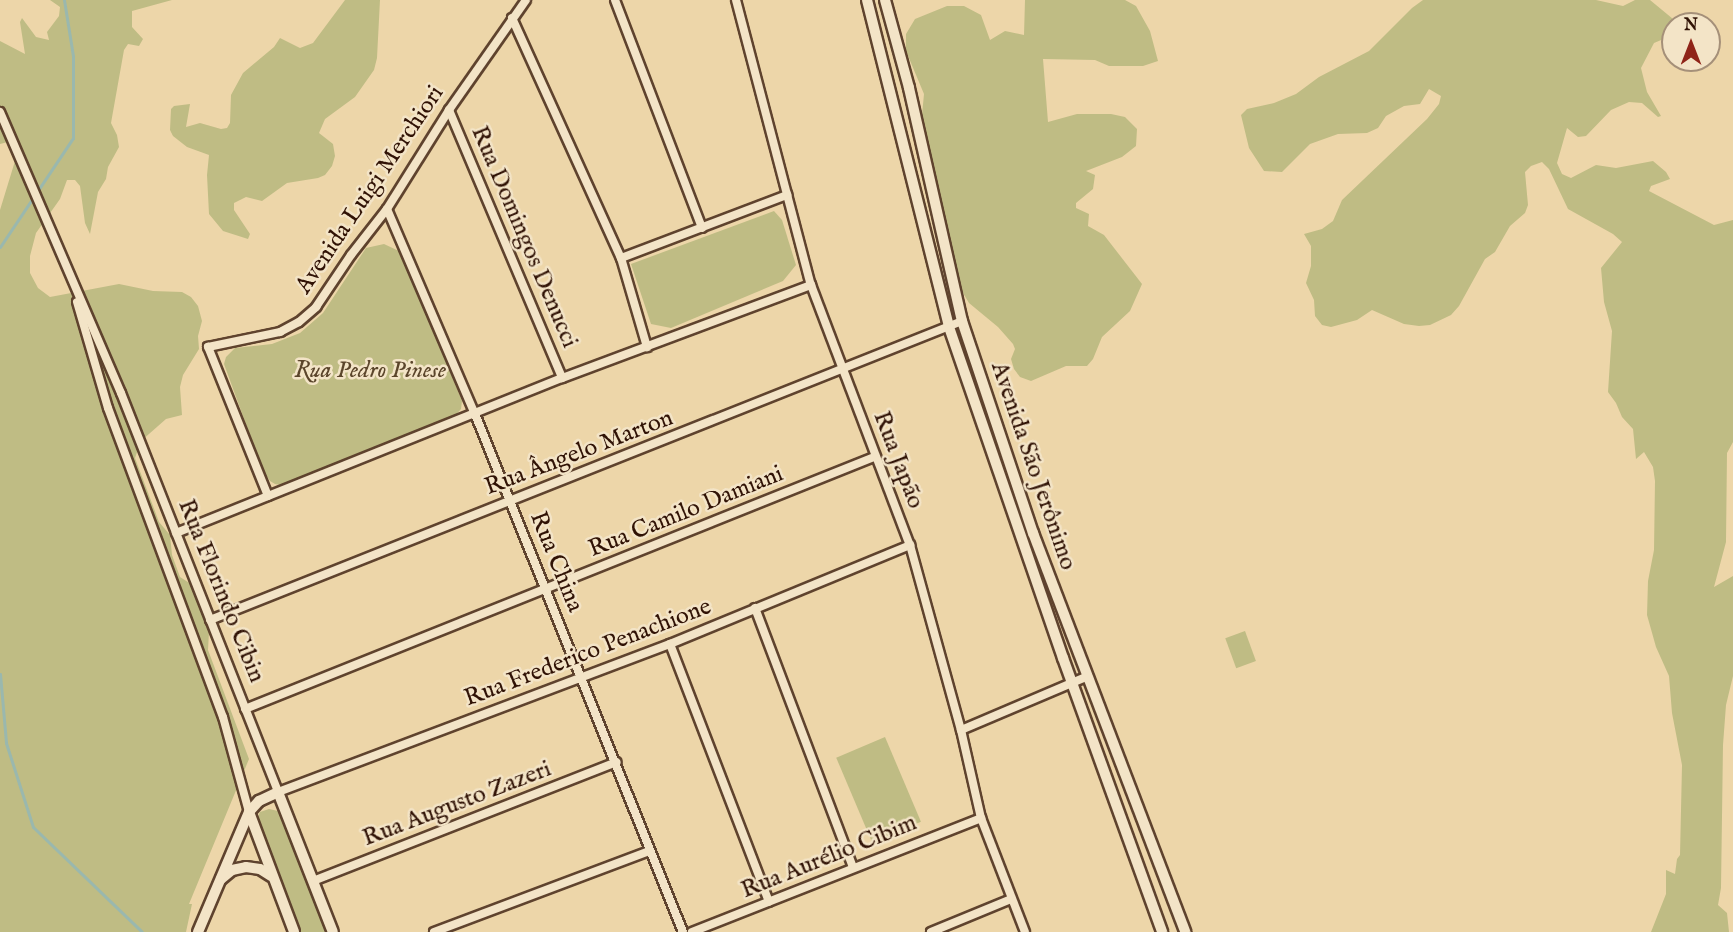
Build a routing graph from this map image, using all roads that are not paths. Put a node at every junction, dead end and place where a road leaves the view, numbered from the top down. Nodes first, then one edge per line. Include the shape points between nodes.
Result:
1 (526, 0) edge
2 (615, 0) edge
3 (867, 0) edge
4 (885, 0) edge
5 (738, 1) edge
6 (512, 18) junction
7 (449, 110) junction
8 (0, 112) edge
9 (914, 112) junction
10 (898, 117) junction
11 (787, 195) junction
12 (387, 209) junction
13 (702, 228) junction
14 (621, 258) junction
15 (66, 267) junction
16 (811, 285) junction
17 (962, 321) junction
18 (949, 327) junction
19 (647, 347) junction
20 (844, 370) junction
21 (562, 378) junction
22 (476, 414) junction
23 (874, 457) junction
24 (268, 496) junction
25 (511, 501) junction
26 (176, 533) junction
27 (910, 545) junction
28 (546, 590) junction
29 (755, 608) junction
30 (210, 620) junction
31 (670, 644) junction
32 (1088, 676) junction
33 (581, 677) junction
34 (1072, 681) junction
35 (245, 709) junction
36 (961, 730) junction
37 (616, 762) junction
38 (278, 792) junction
39 (249, 812) junction
40 (981, 818) junction
41 (649, 851) junction
42 (853, 867) junction
43 (272, 877) junction
44 (220, 879) junction
45 (313, 881) junction
46 (1011, 899) junction
47 (768, 902) junction
48 (198, 932) edge
49 (294, 932) edge
50 (333, 932) edge
51 (434, 932) edge
52 (683, 932) edge
53 (692, 932) edge
54 (931, 932) edge
55 (1025, 932) edge
56 (1162, 932) edge
57 (1185, 932) edge

1 - 6 street, Avenida Luigi Merchiori
2 - 13 street
3 - 10 street, Avenida São Jerônimo
4 - 9 street, Avenida São Jerônimo
5 - 11 street, Rua Japão
6 - 7 street, Avenida Luigi Merchiori
6 - 14 street
7 - 12 street, Avenida Luigi Merchiori
7 - 21 street, Rua Domingos Denucci
8 - 15 street, Rua Florindo Cibin
9 - 10 street
9 - 17 street, Avenida São Jerônimo
10 - 18 street, Avenida São Jerônimo
11 - 13 street
11 - 16 street, Rua Japão
12 - 22 street, Rua China
12 - 24 street, Avenida Luigi Merchiori via 316,307 299,322 280,332 208,347
13 - 14 street
14 - 19 street
15 - 26 street, Rua Florindo Cibin
15 - 39 street, Rua Florindo Cibin via 104,396 223,717
16 - 19 street
16 - 20 street, Rua Japão
17 - 18 street, Rua Ângelo Marton
17 - 32 street, Avenida São Jerônimo via 1032,533
18 - 20 street, Rua Ângelo Marton
18 - 34 street, Avenida São Jerônimo
19 - 21 street
20 - 23 street, Rua Japão
20 - 25 street, Rua Ângelo Marton
21 - 22 street
22 - 24 street
22 - 25 street, Rua China
23 - 27 street, Rua Japão
23 - 28 street, Rua Camilo Damiani
24 - 26 street
25 - 28 street, Rua China
25 - 30 street, Rua Ângelo Marton
26 - 30 street, Rua Florindo Cibin
27 - 29 street, Rua Frederico Penachione
27 - 36 street, Rua Japão
28 - 33 street, Rua China
28 - 35 street, Rua Camilo Damiani
29 - 31 street, Rua Frederico Penachione
29 - 42 street
30 - 35 street, Rua Florindo Cibin
31 - 33 street, Rua Frederico Penachione
31 - 47 street
32 - 34 street
32 - 57 street, Avenida São Jerônimo
33 - 37 street, Rua China
33 - 38 street, Rua Frederico Penachione
34 - 36 street
34 - 56 street, Avenida São Jerônimo
35 - 38 street, Rua Florindo Cibin
36 - 40 street, Rua Japão
37 - 41 street, Rua China
37 - 45 street, Rua Augusto Zazeri
38 - 39 street via 259,801
38 - 45 street, Rua Florindo Cibin
39 - 43 street, Rua Florindo Cibin
39 - 44 street
40 - 42 street, Rua Aurélio Cibim
40 - 46 street, Rua Japão
41 - 51 street
41 - 52 street, Rua China
42 - 47 street, Rua Aurélio Cibim
43 - 44 street via 260,869 246,867 232,870
43 - 49 street, Rua Florindo Cibin
44 - 48 street
45 - 50 street, Rua Florindo Cibin
46 - 54 street
46 - 55 street, Rua Japão
47 - 53 street, Rua Aurélio Cibim

